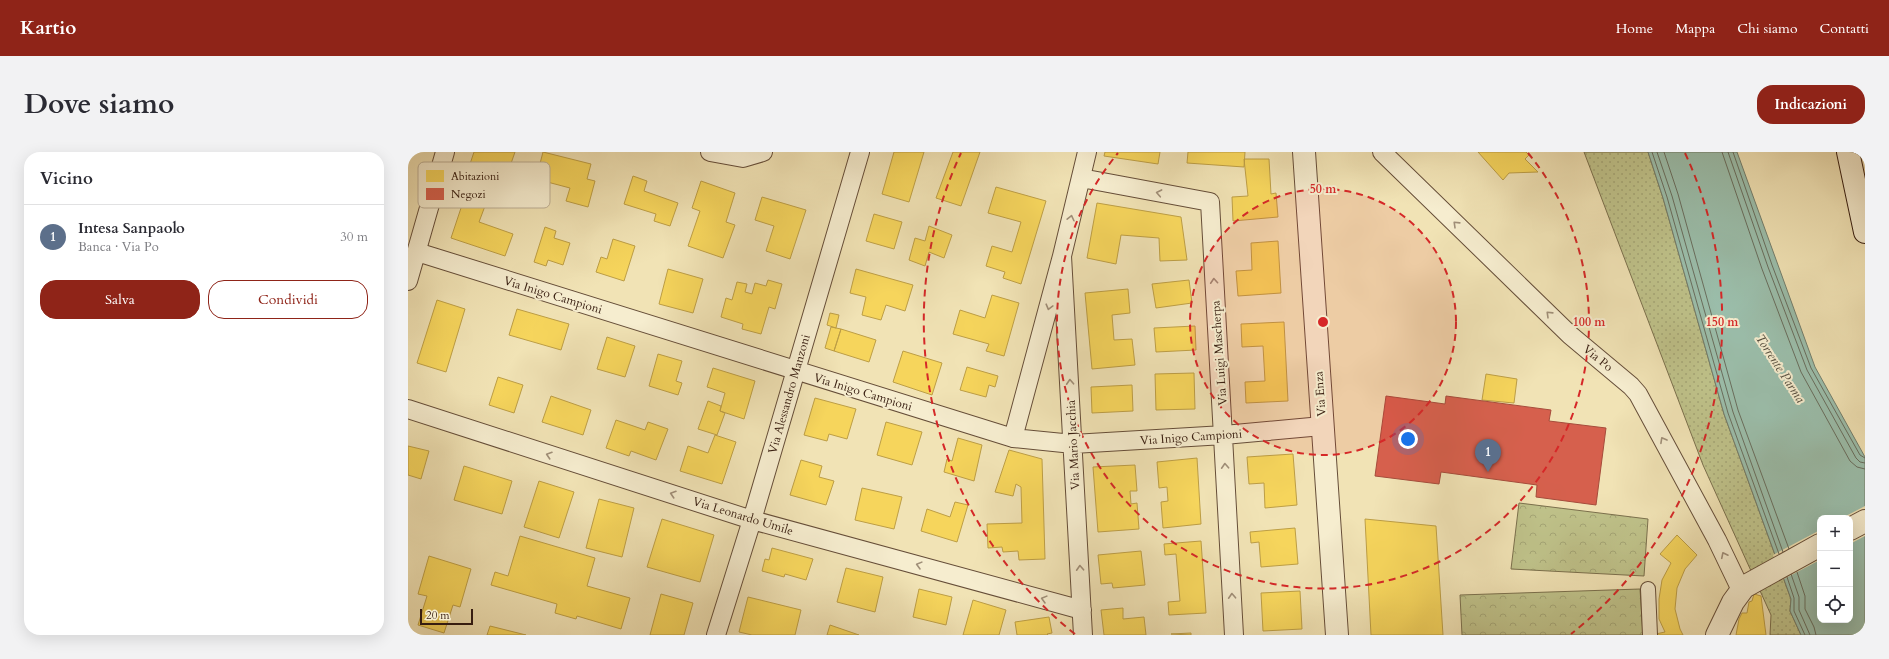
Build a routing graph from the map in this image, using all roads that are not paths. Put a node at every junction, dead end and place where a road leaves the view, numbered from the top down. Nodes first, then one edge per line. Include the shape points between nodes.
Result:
1 (445, 152) edge
2 (710, 152) edge
3 (763, 152) edge
4 (860, 152) edge
5 (1087, 152) edge
6 (1304, 152) edge
7 (1382, 152) edge
8 (1848, 152) edge
9 (744, 155) edge
10 (442, 162) edge
11 (1859, 174) edge
12 (1081, 178) junction
13 (429, 208) edge
14 (1865, 232) edge
15 (417, 252) junction
16 (1062, 256) junction
17 (408, 281) edge
18 (795, 371) junction
19 (408, 409) edge
20 (1322, 426) junction
21 (1224, 435) junction
22 (1013, 438) junction
23 (1073, 444) junction
24 (752, 520) junction
25 (1865, 522) edge
26 (1853, 528) edge
27 (1817, 547) edge
28 (1748, 585) junction
29 (1648, 589) dead end
30 (1082, 610) junction
31 (716, 635) edge
32 (1083, 635) edge
33 (1234, 635) edge
34 (1337, 635) edge
35 (1650, 635) edge
36 (1717, 635) edge

1 - 10 street
2 - 9 street
3 - 9 street
4 - 18 street, Via Alessandro Manzoni
5 - 12 street, Via Mario Jacchia
6 - 20 street, Via Enza
28 -> 7 street, Via Po via 1714,534 1638,394 1566,330
8 - 11 street
11 - 14 street
16 -> 12 street, Via Mario Jacchia
21 -> 12 street, Via Luigi Mascherpa via 1210,202
13 - 15 street
15 - 17 street
15 - 18 street, Via Inigo Campioni
16 -> 22 street, Via Mario Jacchia
23 -> 16 street, Via Mario Jacchia
18 - 22 street, Via Inigo Campioni
18 - 24 street, Via Alessandro Manzoni
24 -> 19 street, Via Leonardo Umile
20 - 21 street, Via Inigo Campioni
20 - 34 street, Via Enza
21 - 23 street, Via Inigo Campioni
33 -> 21 street, Via Luigi Mascherpa
22 - 23 street, Via Inigo Campioni
30 -> 23 street, Via Mario Jacchia
30 -> 24 street, Via Leonardo Umile
24 - 31 street, Via Alessandro Manzoni
25 - 26 street
27 - 28 street
28 - 36 street via 1733,602
29 - 35 street
30 - 32 street, Via Mario Jacchia

